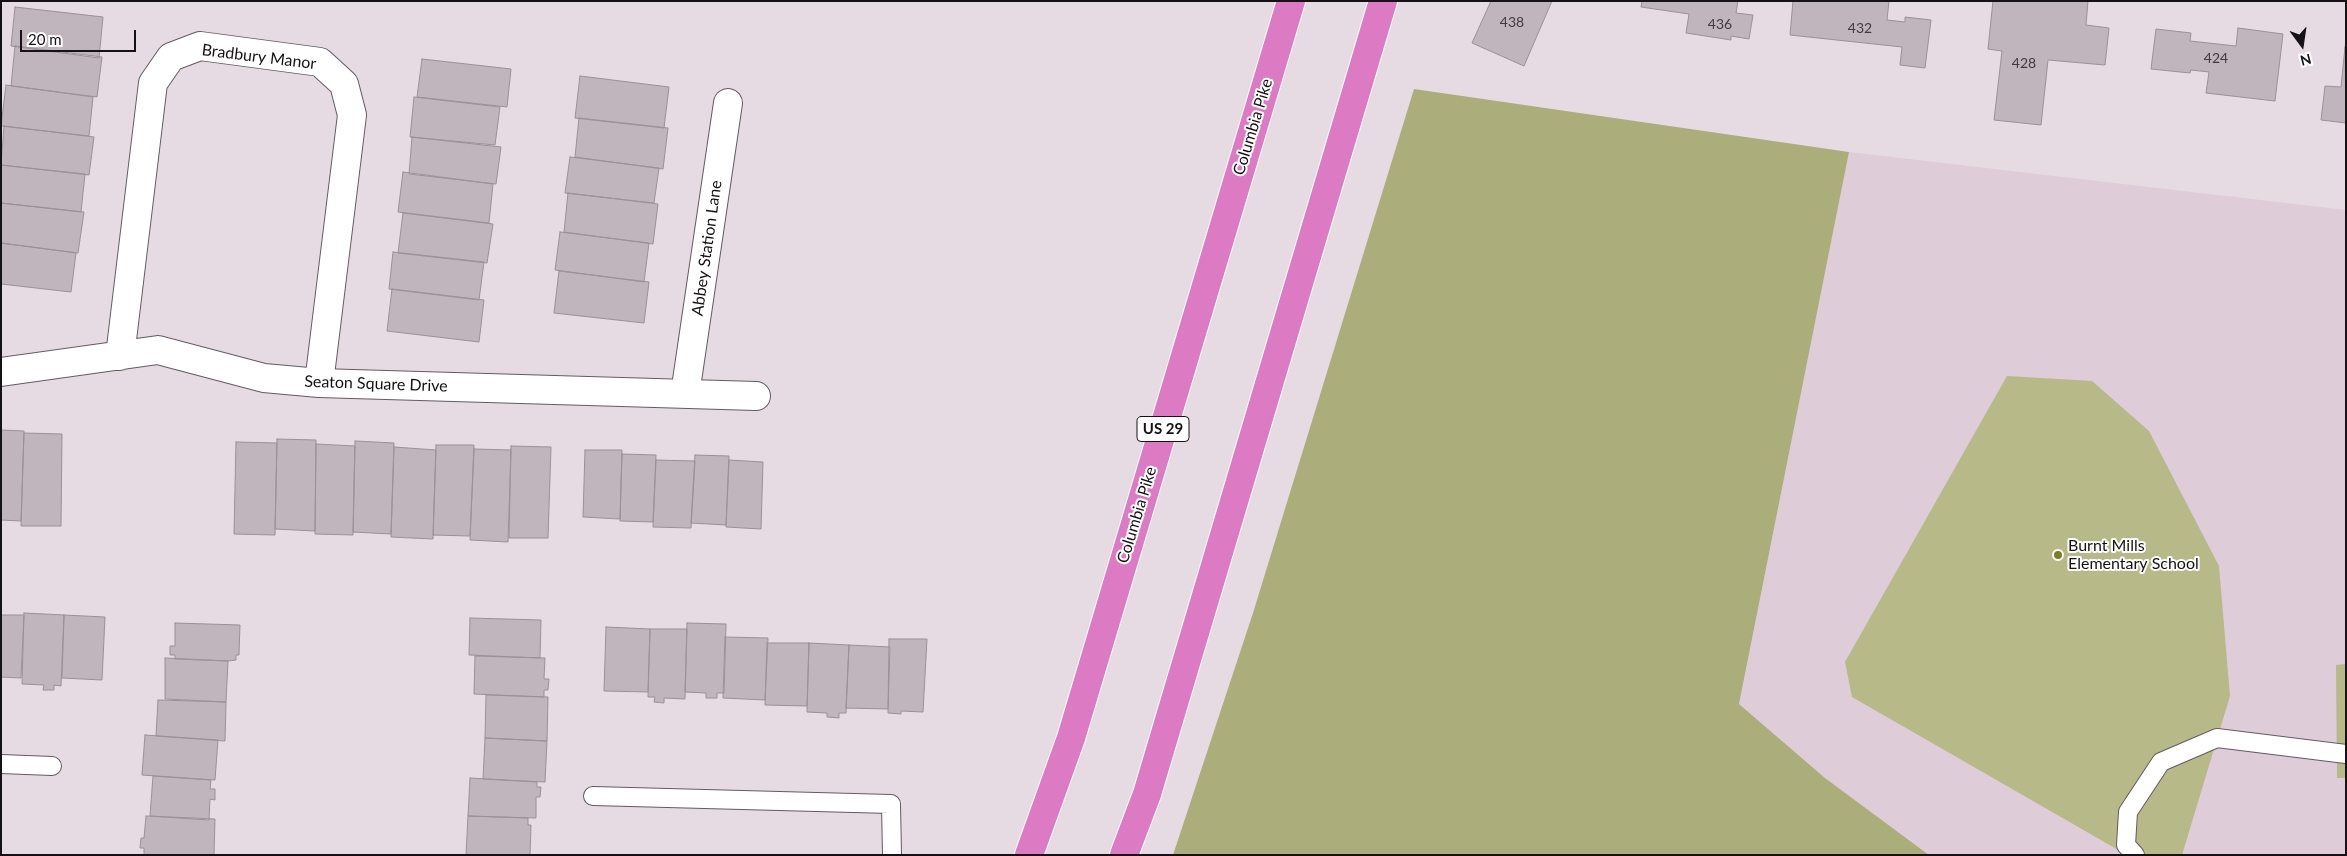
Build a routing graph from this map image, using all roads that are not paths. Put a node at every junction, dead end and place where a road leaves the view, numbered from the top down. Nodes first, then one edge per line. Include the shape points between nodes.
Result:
1 (1291, 1) edge
2 (1383, 1) edge
3 (728, 102) dead end
4 (120, 356) junction
5 (1, 372) edge
6 (319, 383) junction
7 (685, 394) junction
8 (756, 396) dead end
9 (2346, 754) edge
10 (1, 764) edge
11 (52, 766) dead end
12 (593, 796) dead end
13 (892, 855) edge
14 (1029, 855) edge
15 (1124, 855) edge
16 (2135, 855) edge

1 - 14 highway, Columbia Pike / US 29 via 1071,738
2 - 15 highway via 1148,794
3 - 7 street, Abbey Station Lane
4 - 5 street, Seaton Square Drive
4 - 6 street, Seaton Square Drive via 158,350 264,378
4 - 6 street, Bradbury Manor via 154,83 171,58 200,46 320,62 344,84 352,115
6 - 7 street, Seaton Square Drive
7 - 8 street, Seaton Square Drive
9 - 16 lane via 2217,738 2161,762 2128,812 2126,845
10 - 11 lane
12 - 13 lane via 891,804

